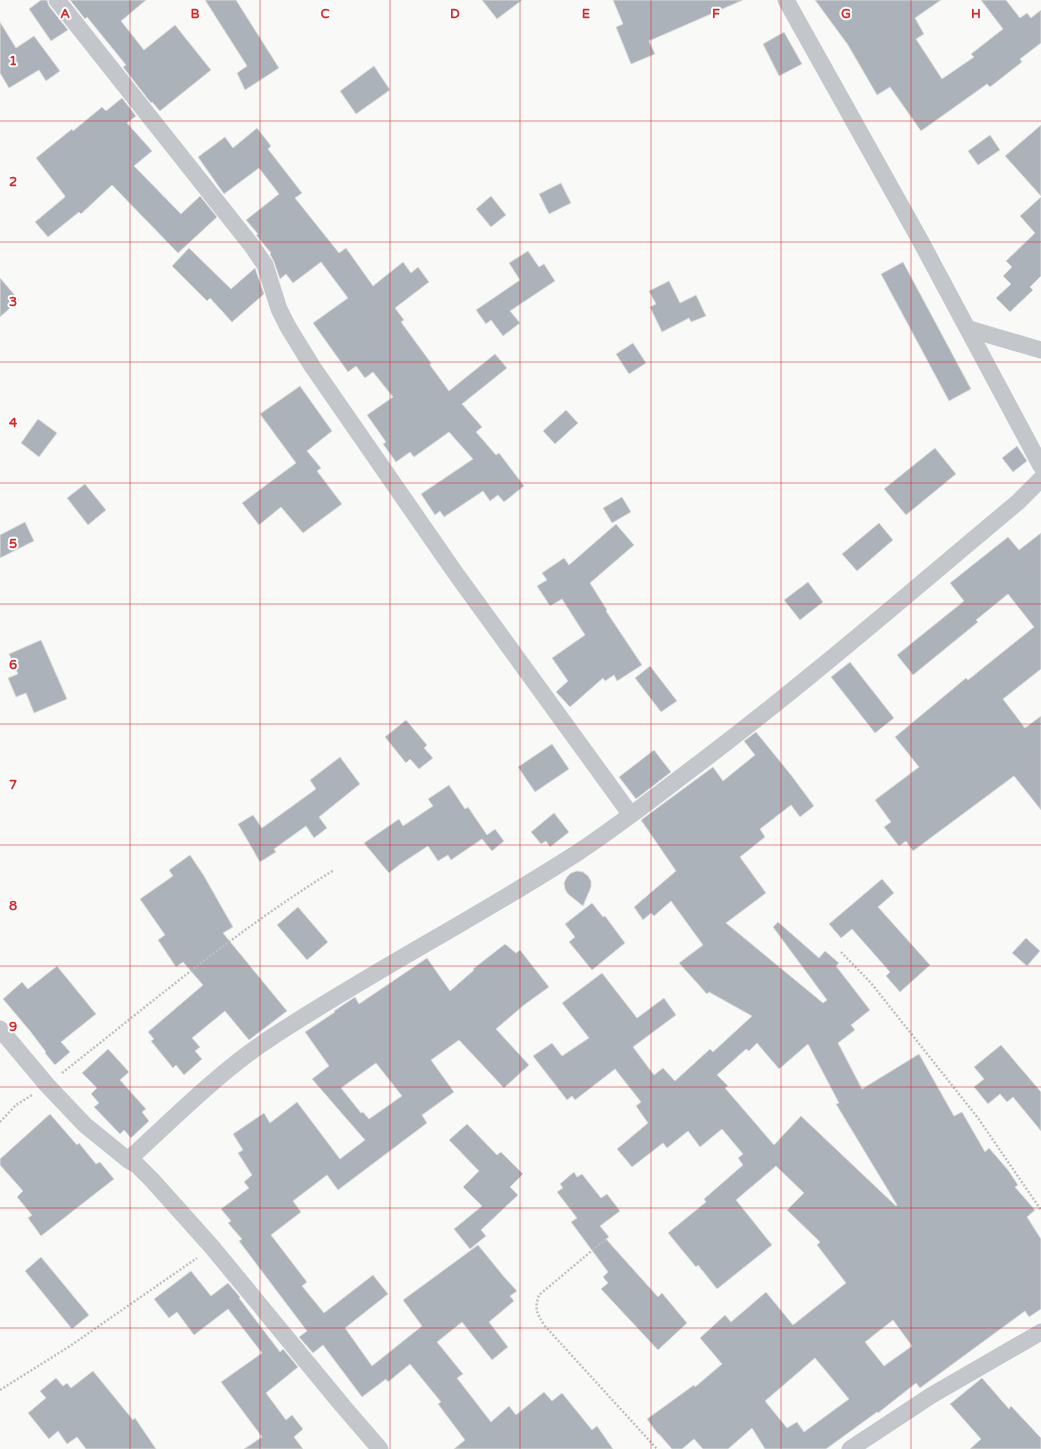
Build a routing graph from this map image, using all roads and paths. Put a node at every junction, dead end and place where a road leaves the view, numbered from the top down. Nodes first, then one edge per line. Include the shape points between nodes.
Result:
1 (58, 0) edge
2 (786, 0) edge
3 (969, 329) junction
4 (1041, 350) edge
5 (1041, 466) edge
6 (1041, 479) edge
7 (631, 814) junction
8 (334, 870) dead end
9 (841, 952) dead end
10 (0, 1029) edge
11 (47, 1085) junction
12 (0, 1122) edge
13 (128, 1160) junction
14 (1041, 1210) edge
15 (606, 1239) dead end
16 (212, 1247) junction
17 (1041, 1332) edge
18 (0, 1390) edge
19 (380, 1449) edge
20 (657, 1449) edge
21 (850, 1449) edge

1 - 7 street via 252,246 265,265 279,309 312,366 454,571
2 - 3 street
3 - 4 street
3 - 5 street
6 - 7 street via 1018,502 774,706
7 - 13 street via 546,872 270,1038 224,1073
8 - 11 path via 228,942
9 - 14 path via 871,983 978,1118
10 - 11 street
11 - 12 path via 16,1105
11 - 13 street via 85,1125
13 - 16 street via 137,1165
15 - 20 path via 539,1296 536,1311 544,1325
16 - 18 path via 70,1346
16 - 19 street
17 - 21 street via 932,1395

